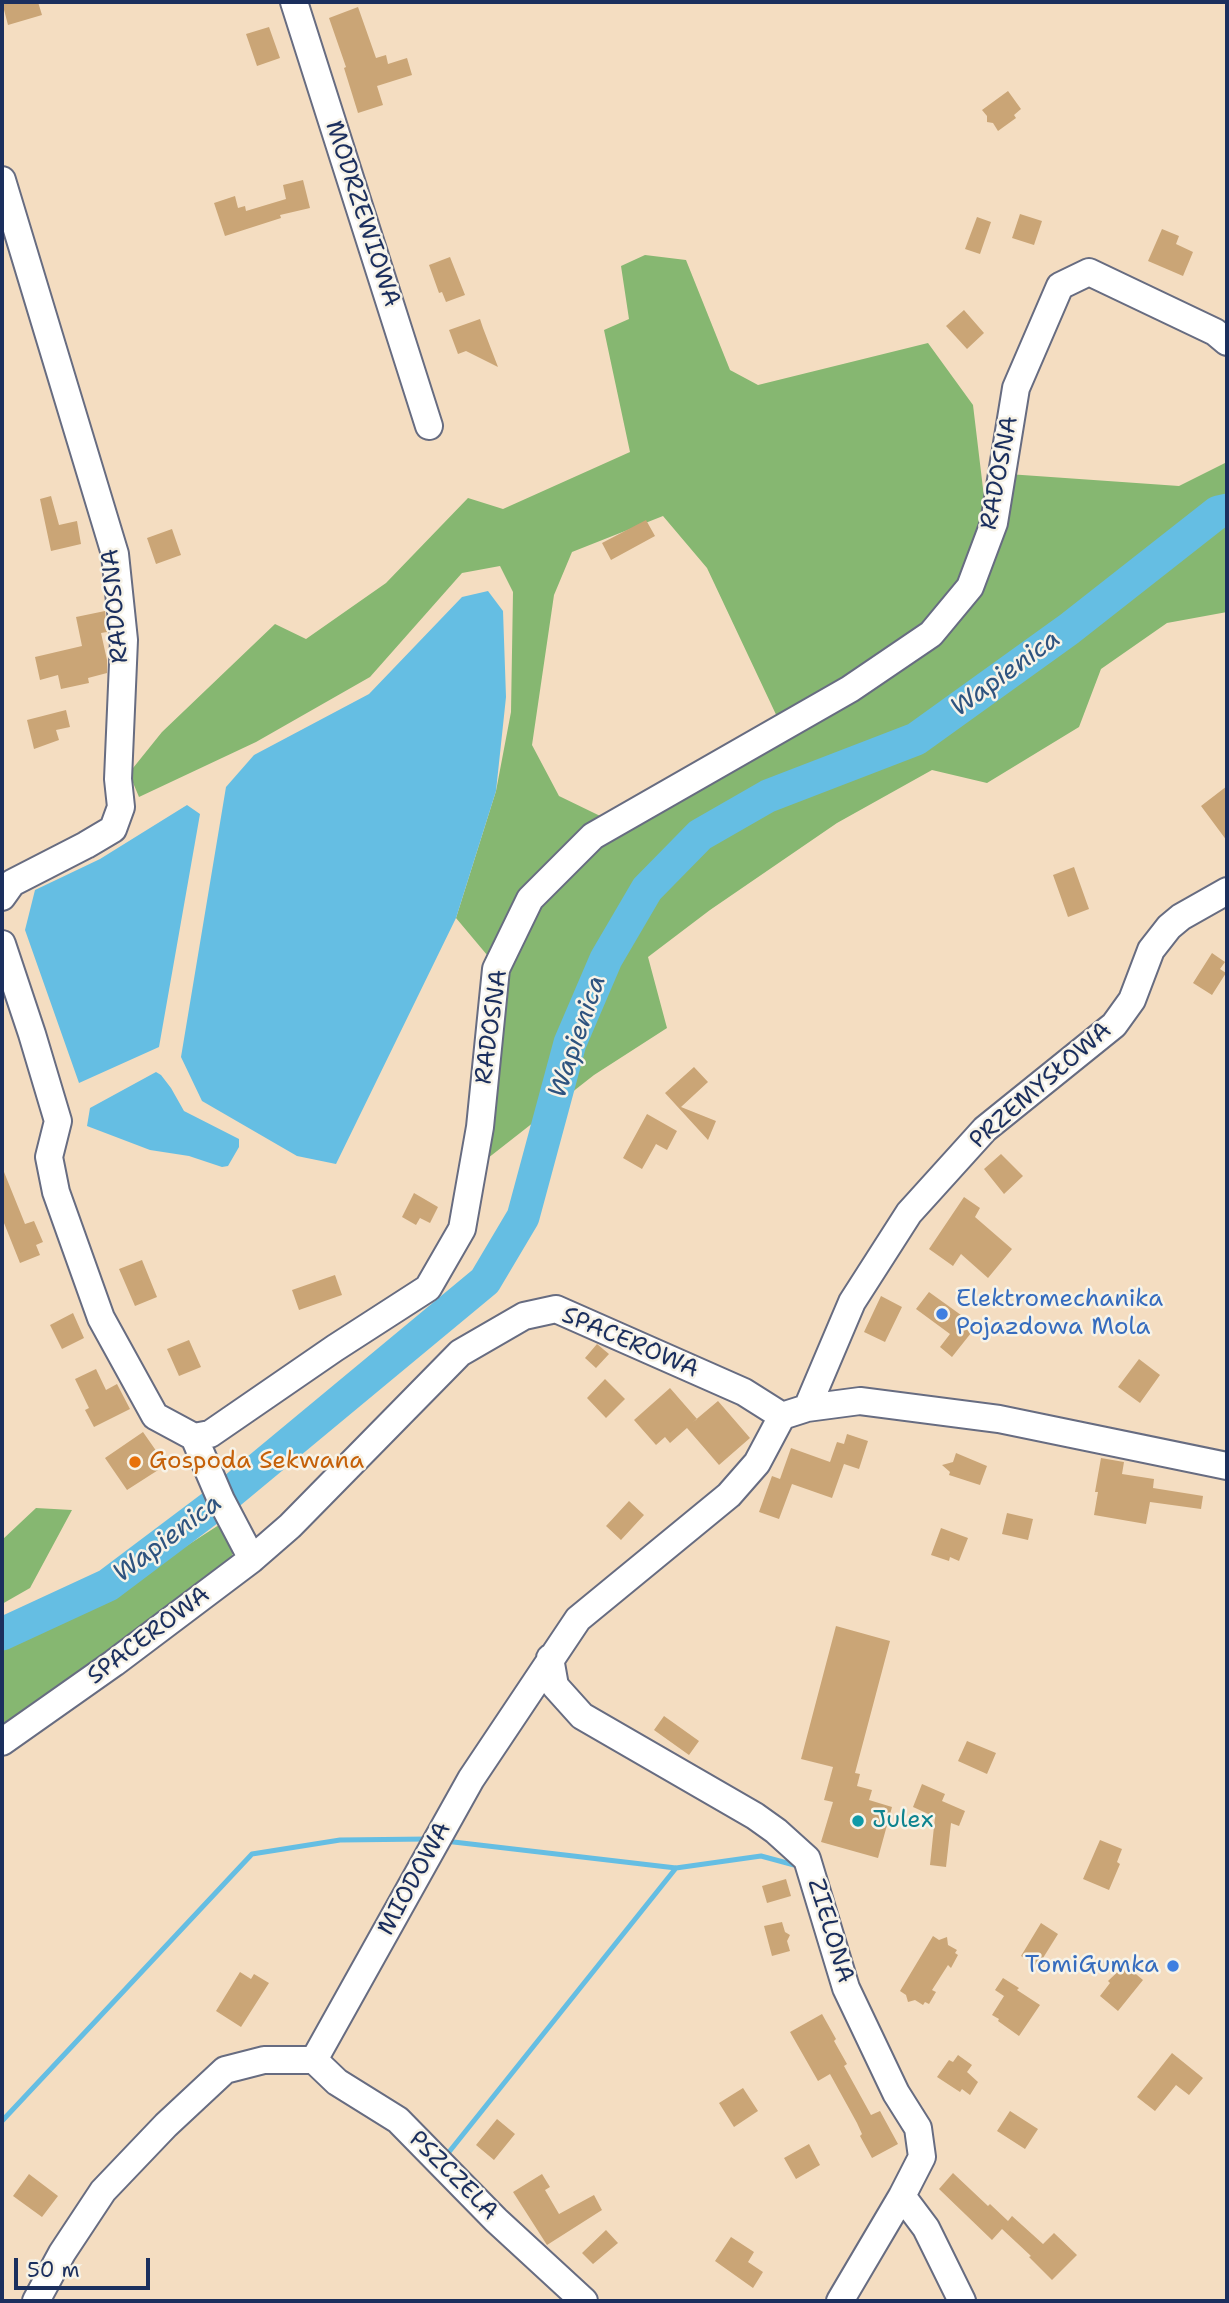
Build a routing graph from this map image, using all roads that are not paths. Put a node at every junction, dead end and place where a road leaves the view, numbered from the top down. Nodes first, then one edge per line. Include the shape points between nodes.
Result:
1 (294, 2) edge
2 (2, 180) edge
3 (1227, 342) edge
4 (429, 426) dead end
5 (1227, 891) edge
6 (2, 897) edge
7 (2, 944) edge
8 (794, 1412) junction
9 (194, 1437) junction
10 (1227, 1466) edge
11 (252, 1559) junction
12 (550, 1658) junction
13 (2, 1742) edge
14 (314, 2060) junction
15 (902, 2196) junction
16 (36, 2301) edge
17 (584, 2301) edge
18 (840, 2301) edge
19 (962, 2301) edge

1 - 4 street, MODRZEWIOWA
2 - 6 street, RADOSNA via 115,554 124,640 118,779 121,807 113,829 12,883
3 - 9 street, RADOSNA via 1089,272 1060,286 1016,387 994,523 970,587 931,634 850,689 593,836 530,899 496,969 480,1127 462,1229 428,1287 210,1434
5 - 8 street, PRZEMYSŁOWA via 1168,927 1151,950 1132,1000 1114,1025 985,1129 908,1213 852,1302
7 - 9 street via 58,1121 49,1157 56,1192 101,1318 155,1416
8 - 10 street via 860,1401 987,1418
8 - 11 street, SPACEROWA via 556,1309 523,1316 460,1353
8 - 12 street, MIODOWA via 729,1495 578,1619
9 - 11 street via 220,1500
11 - 13 street, SPACEROWA
12 - 14 street, MIODOWA via 471,1779
12 - 15 street, ZIELONA via 555,1686 582,1716 755,1816 807,1859 846,1988 896,2093 918,2128 922,2157
14 - 16 street via 264,2060 225,2070 103,2191
14 - 17 street, PSZCZELA via 337,2082 398,2120
15 - 18 street, ZIELONA
15 - 19 street via 926,2228

